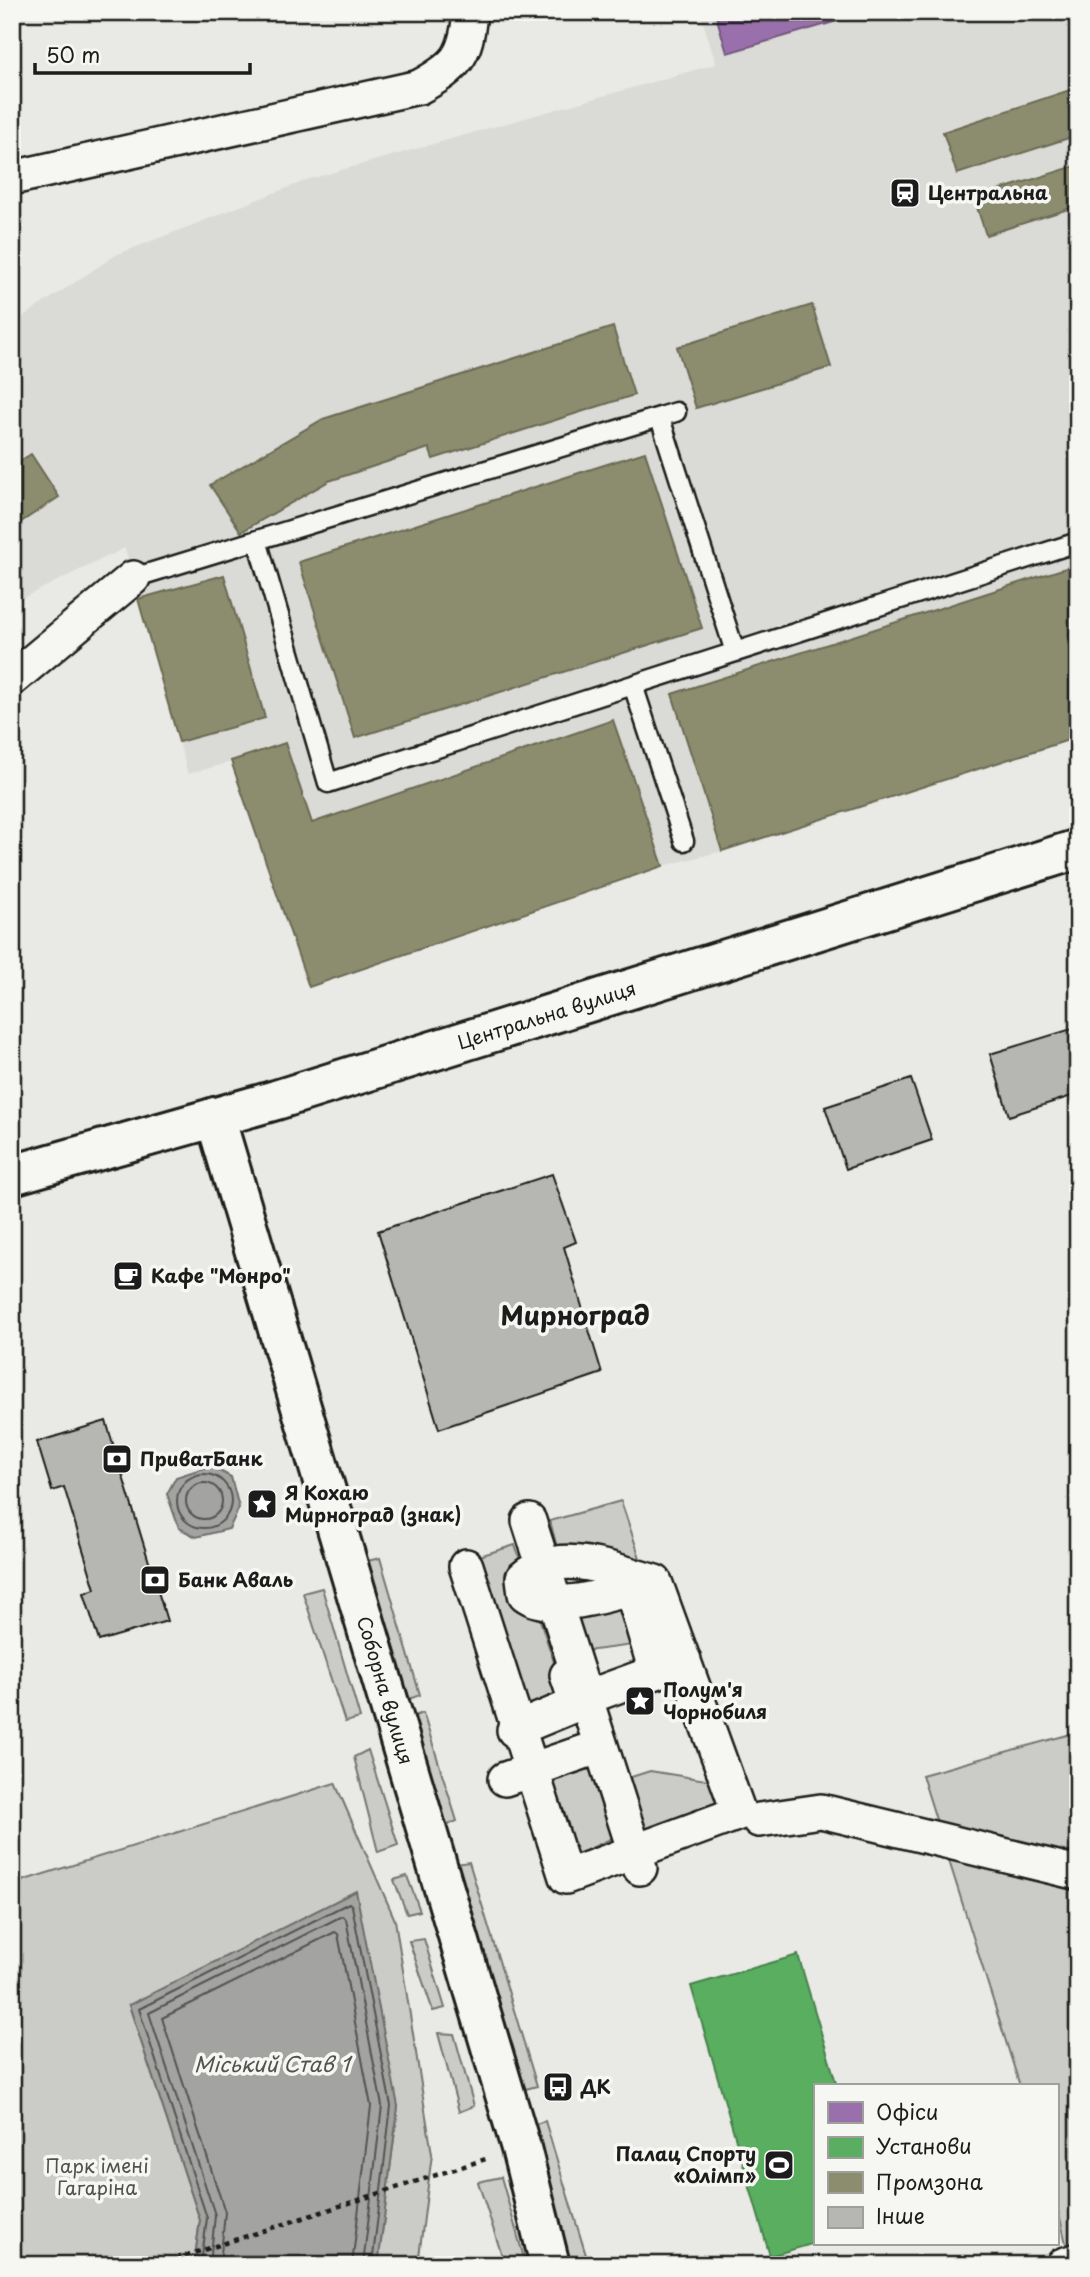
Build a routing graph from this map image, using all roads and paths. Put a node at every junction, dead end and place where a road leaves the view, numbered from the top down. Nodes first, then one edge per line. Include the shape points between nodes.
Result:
1 (470, 12) edge
2 (12, 178) edge
3 (257, 540) junction
4 (1078, 542) edge
5 (133, 578) joint
6 (735, 652) junction
7 (12, 679) edge
8 (633, 685) junction
9 (684, 841) dead end
10 (1078, 849) edge
11 (215, 1117) junction
12 (12, 1175) edge
13 (528, 1521) dead end
14 (467, 1566) dead end
15 (555, 1604) junction
16 (568, 1645) junction
17 (670, 1666) junction
18 (585, 1698) junction
19 (514, 1730) dead end
20 (601, 1746) junction
21 (505, 1779) dead end
22 (759, 1820) dead end
23 (640, 1868) dead end
24 (1078, 1873) edge
25 (521, 2148) junction
26 (1078, 2260) edge
27 (157, 2265) edge
28 (550, 2265) edge
29 (1063, 2265) edge

1 - 2 street via 467,42 452,69 419,87
3 - 5 lane
3 - 6 lane via 668,415
3 - 8 lane via 328,783
4 - 6 lane
5 - 7 street
6 - 8 lane
8 - 9 lane
10 - 11 street, Центральна вулиця
11 - 12 street, Центральна вулиця
11 - 25 street, Соборна вулиця
13 - 15 street
14 - 17 street via 566,1877 739,1813
15 - 16 street
15 - 17 street via 536,1603 525,1594 523,1578 534,1569 576,1560 643,1584
16 - 18 street
16 - 19 street via 560,1657 577,1704
17 - 18 street
18 - 20 street
20 - 21 street
20 - 23 street
22 - 24 street via 821,1811
25 - 27 path
25 - 28 street, Соборна вулиця
26 - 29 street

